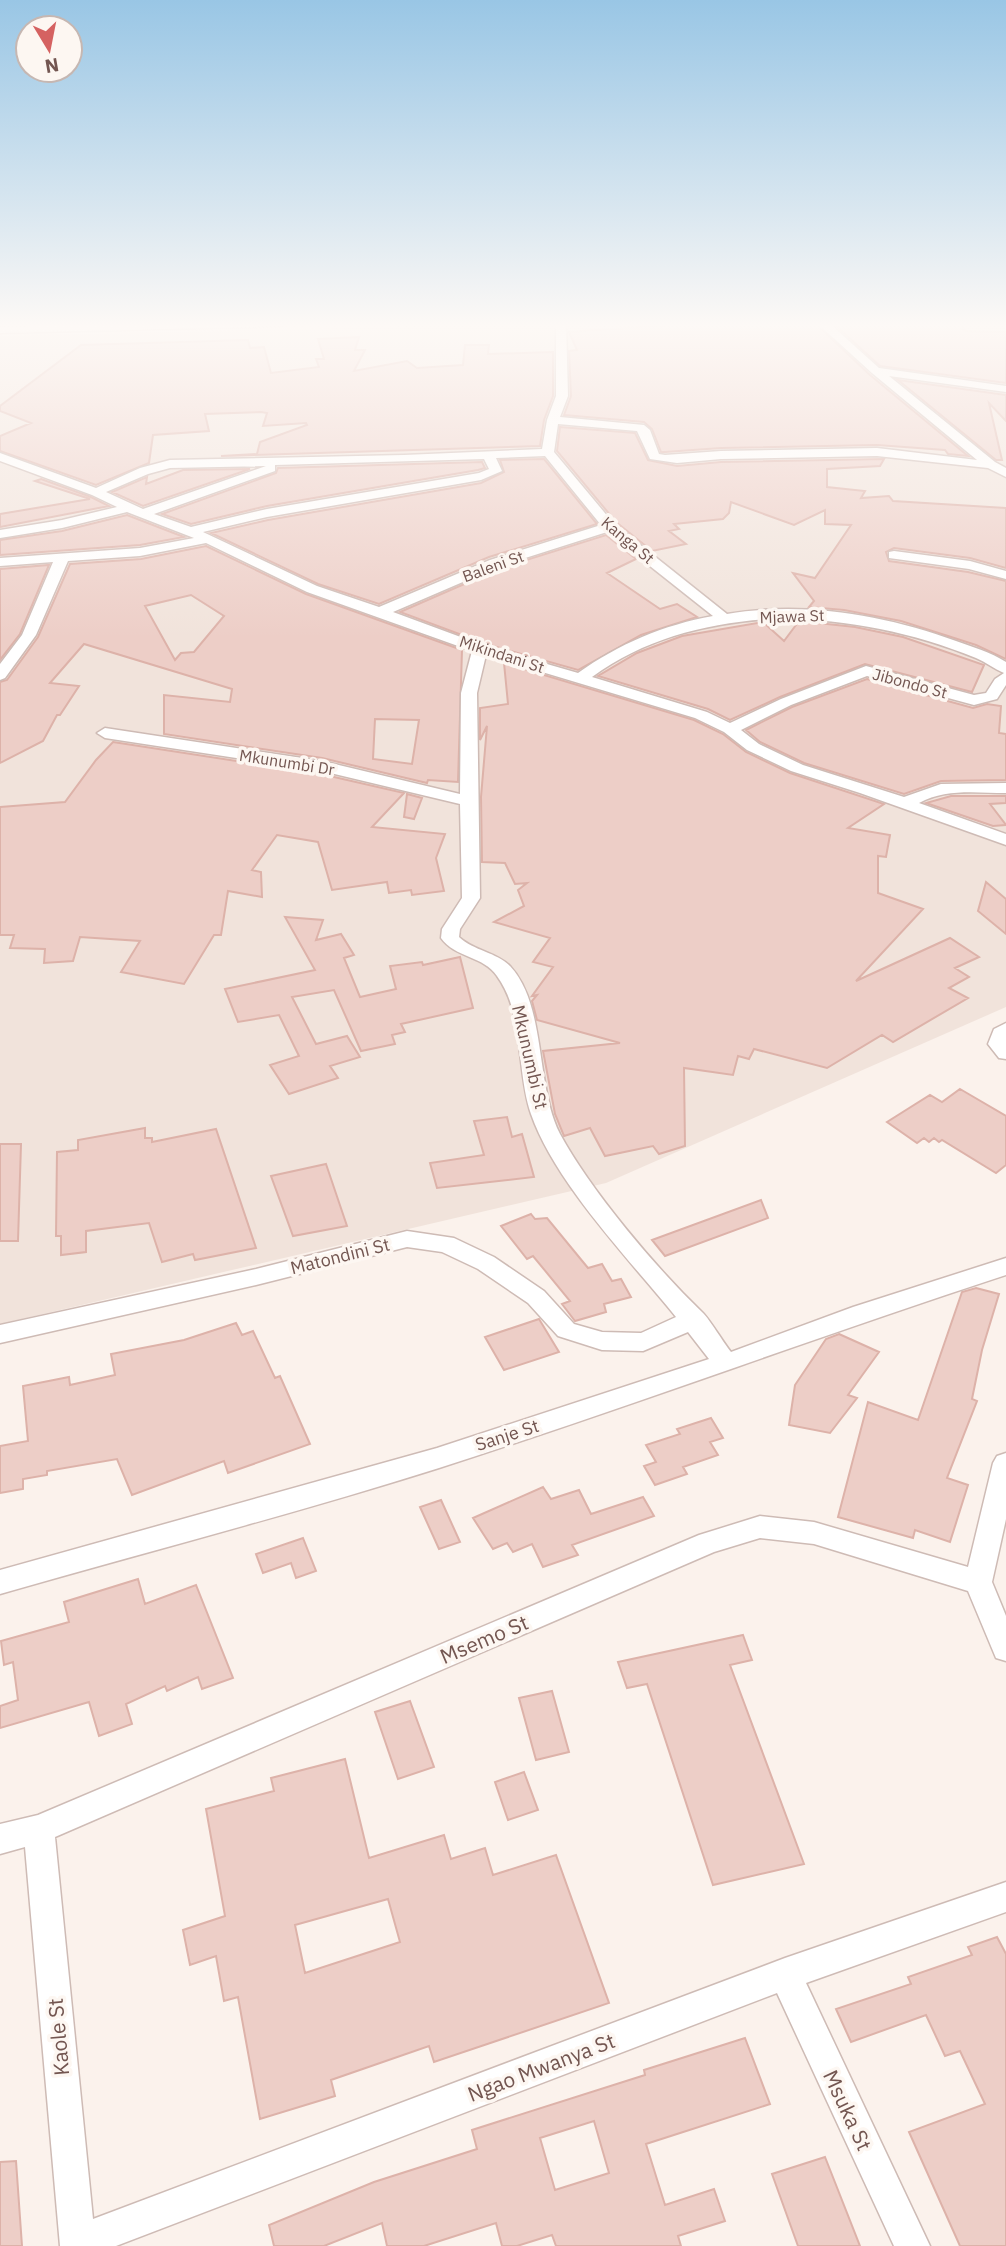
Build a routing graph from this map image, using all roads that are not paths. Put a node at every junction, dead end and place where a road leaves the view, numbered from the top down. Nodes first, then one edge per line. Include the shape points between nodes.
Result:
1 (552, 428) edge
2 (637, 428) edge
3 (946, 428) edge
4 (548, 452) junction
5 (488, 455) junction
6 (0, 457) edge
7 (286, 462) junction
8 (991, 465) junction
9 (1006, 473) edge
10 (96, 492) junction
11 (135, 511) junction
12 (609, 527) junction
13 (190, 531) junction
14 (0, 534) edge
15 (208, 539) junction
16 (894, 555) dead end
17 (64, 556) junction
18 (0, 562) edge
19 (1006, 575) edge
20 (380, 612) junction
21 (725, 619) junction
22 (480, 649) junction
23 (1006, 669) edge
24 (0, 675) edge
25 (1006, 677) edge
26 (580, 678) junction
27 (730, 729) junction
28 (105, 733) dead end
29 (1006, 788) edge
30 (468, 800) junction
31 (905, 804) junction
32 (1006, 840) edge
33 (1006, 1029) edge
34 (1006, 1054) edge
35 (1006, 1266) edge
36 (694, 1319) junction
37 (0, 1334) edge
38 (726, 1363) junction
39 (1006, 1463) edge
40 (0, 1582) edge
41 (978, 1582) junction
42 (1006, 1650) edge
43 (39, 1829) junction
44 (0, 1839) edge
45 (1006, 1897) edge
46 (785, 1974) junction
47 (77, 2245) edge
48 (912, 2246) edge

1 - 4 street
2 - 8 street via 644,430 654,456 664,459 877,452
3 - 8 street
4 - 5 street
4 - 12 street, Kanga St
5 - 7 street
5 - 13 street via 496,471 481,476 280,510
6 - 10 street, Mikindani St
7 - 10 street via 156,466
7 - 11 street
8 - 9 street
10 - 11 street, Mikindani St
11 - 13 street, Mikindani St
11 - 14 street
12 - 20 street, Baleni St via 495,563
12 - 21 street, Kanga St
13 - 15 street, Mikindani St
15 - 17 street via 140,552
15 - 20 street, Mikindani St via 312,590
16 - 19 street via 970,565
17 - 18 street
17 - 24 street via 29,635
20 - 22 street, Mikindani St
21 - 23 street, Mjawa St via 787,613 855,617 913,631
21 - 26 street, Mjawa St via 641,642
22 - 26 street, Mikindani St
22 - 30 street, Mkunumbi St via 469,693
25 - 27 street, Jibondo St via 992,696 974,700 866,671
26 - 27 street, Mikindani St via 701,715
27 - 31 street, Mikindani St via 753,747 797,768
28 - 30 street, Mkunumbi Dr via 323,766
29 - 31 street via 932,789
30 - 36 street, Mkunumbi St via 471,898 450,938 457,947 506,972 519,1002 534,1093 549,1133 594,1200
31 - 32 street, Mikindani St
33 - 34 street via 998,1044
35 - 38 street, Sanje St
36 - 37 street, Matondini St via 643,1342 602,1341 566,1330 536,1297 486,1262 446,1244 407,1239
36 - 38 street, Mkunumbi St
38 - 40 street, Sanje St via 437,1458
39 - 41 street
41 - 42 street
41 - 43 street, Msemo St via 814,1533 760,1527 708,1543
43 - 44 street, Msemo St
43 - 47 street, Kaole St
45 - 46 street, Ngao Mwanya St
46 - 47 street, Ngao Mwanya St
46 - 48 street, Msuka St

